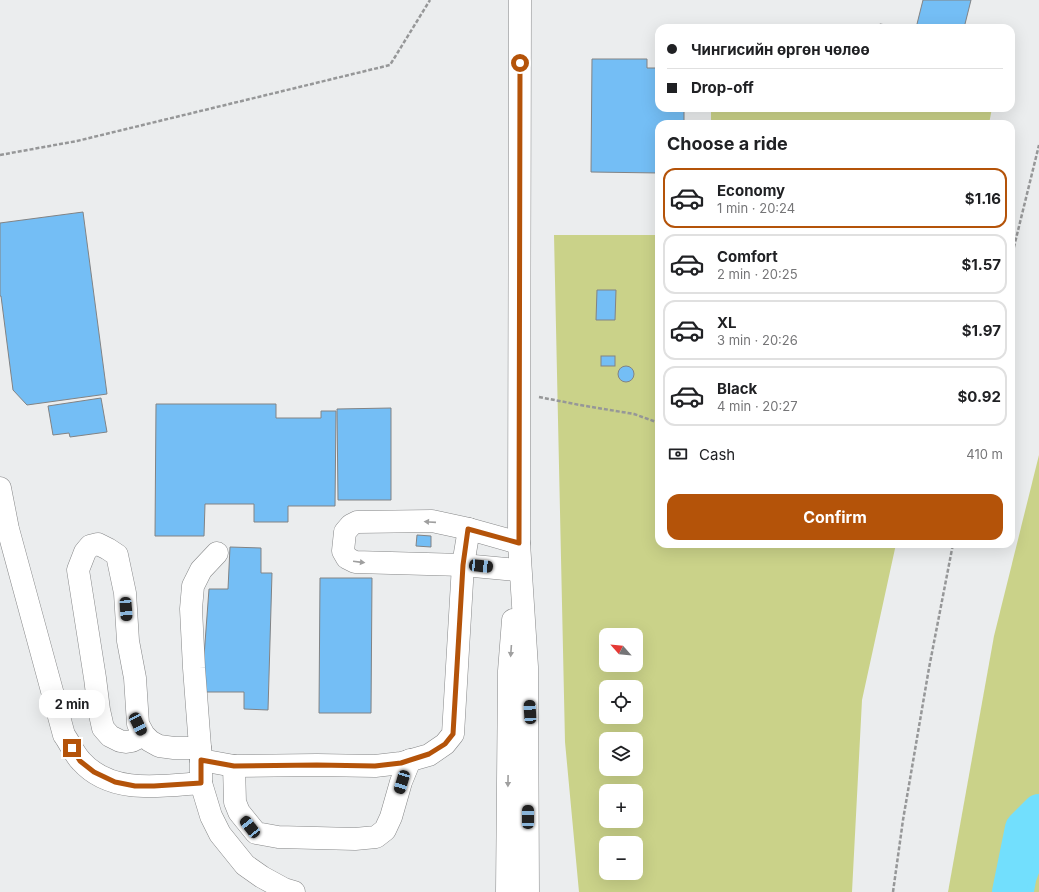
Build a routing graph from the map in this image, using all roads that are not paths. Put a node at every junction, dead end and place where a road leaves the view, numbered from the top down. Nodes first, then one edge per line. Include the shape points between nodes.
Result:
1 (520, 0) edge
2 (0, 488) edge
3 (468, 529) junction
4 (519, 543) junction
5 (217, 553) dead end
6 (463, 565) junction
7 (517, 570) junction
8 (528, 668) junction
9 (144, 735) junction
10 (200, 754) junction
11 (410, 760) junction
12 (234, 766) junction
13 (201, 783) junction
14 (294, 892) edge
15 (507, 892) edge
16 (528, 892) edge
17 (540, 892) edge

1 - 4 main road
2 - 13 main road via 8,530 64,735 80,761 94,772 115,782 135,786
3 - 4 main road
3 - 6 main road
3 -> 6 main road via 432,522 357,522 345,532 342,551 347,558 356,562
4 - 7 main road
4 - 8 main road
5 - 10 main road via 201,570 193,586 191,609
6 - 7 main road
6 - 11 main road via 453,734 445,744 429,754
7 -> 15 main road via 509,671
8 - 16 main road
8 - 17 main road
9 - 9 main road via 126,742 120,741 110,736 103,728 98,710 78,570 90,546 98,544 117,555 125,593 138,724
9 - 10 main road via 159,746
10 - 12 main road
10 - 13 main road
11 - 12 main road via 375,766
11 - 12 main road via 385,830 376,837 355,839 278,838 256,833 239,812 235,802
13 - 14 main road via 211,816 220,834 245,865 262,877

